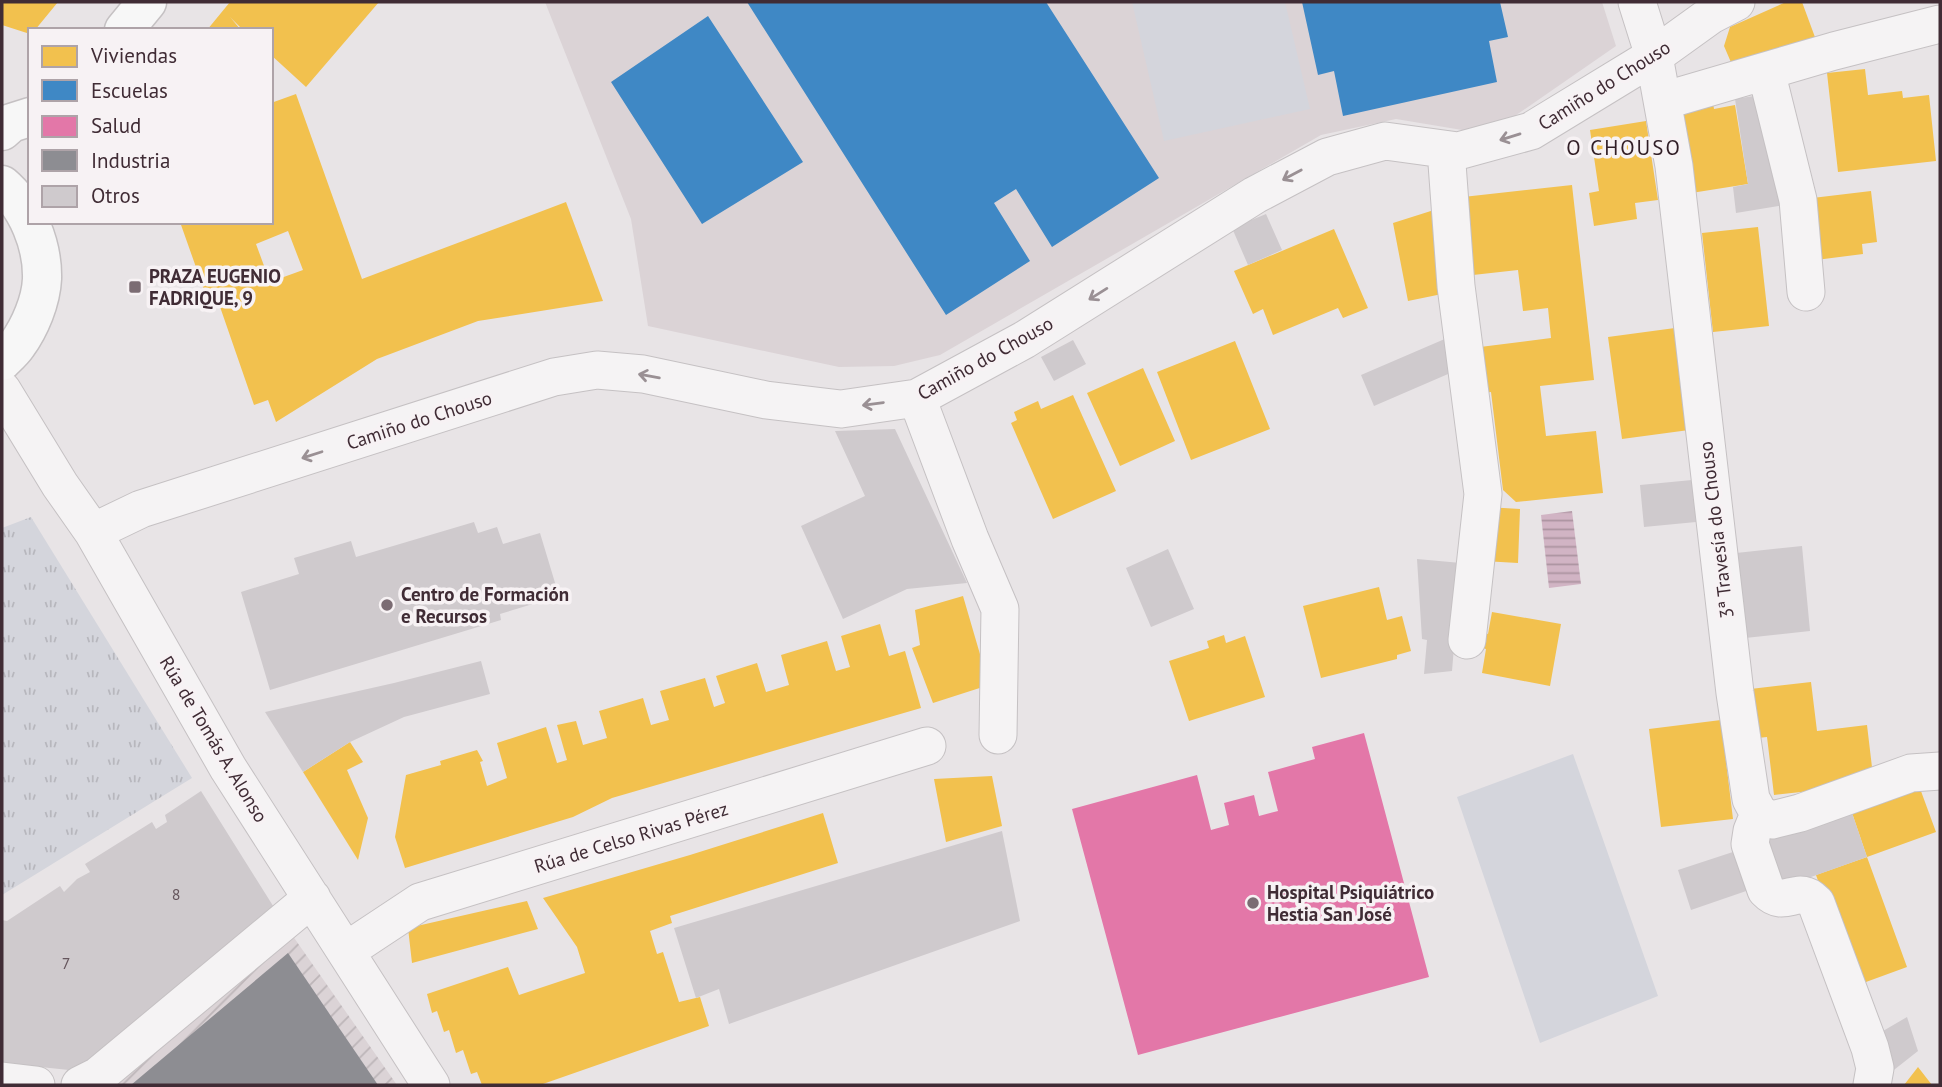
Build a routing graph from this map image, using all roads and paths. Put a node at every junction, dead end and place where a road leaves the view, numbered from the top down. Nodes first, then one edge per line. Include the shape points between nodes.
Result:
1 (147, 2) edge
2 (1637, 2) edge
3 (1736, 2) edge
4 (1940, 24) edge
5 (126, 28) edge
6 (1654, 56) junction
7 (1766, 71) junction
8 (1663, 101) junction
9 (28, 118) edge
10 (2, 131) edge
11 (1446, 150) junction
12 (18, 197) edge
13 (28, 220) edge
14 (30, 224) edge
15 (1806, 292) dead end
16 (2, 361) edge
17 (2, 390) edge
18 (917, 398) junction
19 (93, 532) junction
20 (1467, 639) dead end
21 (998, 735) dead end
22 (927, 747) dead end
23 (1940, 771) edge
24 (1759, 814) junction
25 (312, 898) junction
26 (346, 951) junction
27 (2, 1081) edge
28 (36, 1085) edge
29 (80, 1085) edge
30 (431, 1085) edge
31 (1872, 1085) edge

1 - 5 main road
2 - 6 street, 3ª Travesía do Chouso
3 - 6 street, Camiño do Chouso
4 - 7 street
6 - 8 street, 3ª Travesía do Chouso
6 -> 11 street, Camiño do Chouso via 1531,131 1458,151
7 - 8 street
7 - 15 street via 1798,200
8 - 24 street, 3ª Travesía do Chouso via 1735,693 1751,799
9 - 10 main road
11 -> 18 street, Camiño do Chouso via 1385,141 1327,156 1255,195 1024,340
11 - 20 street via 1456,286 1483,494
12 - 13 main road
14 - 16 main road via 38,243 42,279 34,315 17,347
17 - 19 street, Rúa de Tomás A. Alonso
18 -> 19 street, Camiño do Chouso via 841,409 597,369 554,377 141,509
18 - 21 street via 1000,609
19 - 25 street, Rúa de Tomás A. Alonso via 228,768
22 - 26 street, Rúa de Celso Rivas Pérez via 420,902
23 - 24 street via 1910,773 1772,820
24 - 31 street via 1750,844 1766,890 1772,896 1807,896 1816,903 1870,1048 1875,1068
25 - 26 street, Rúa de Tomás A. Alonso
25 - 29 street via 98,1076
26 - 30 street, Rúa de Tomás A. Alonso
27 - 28 street

